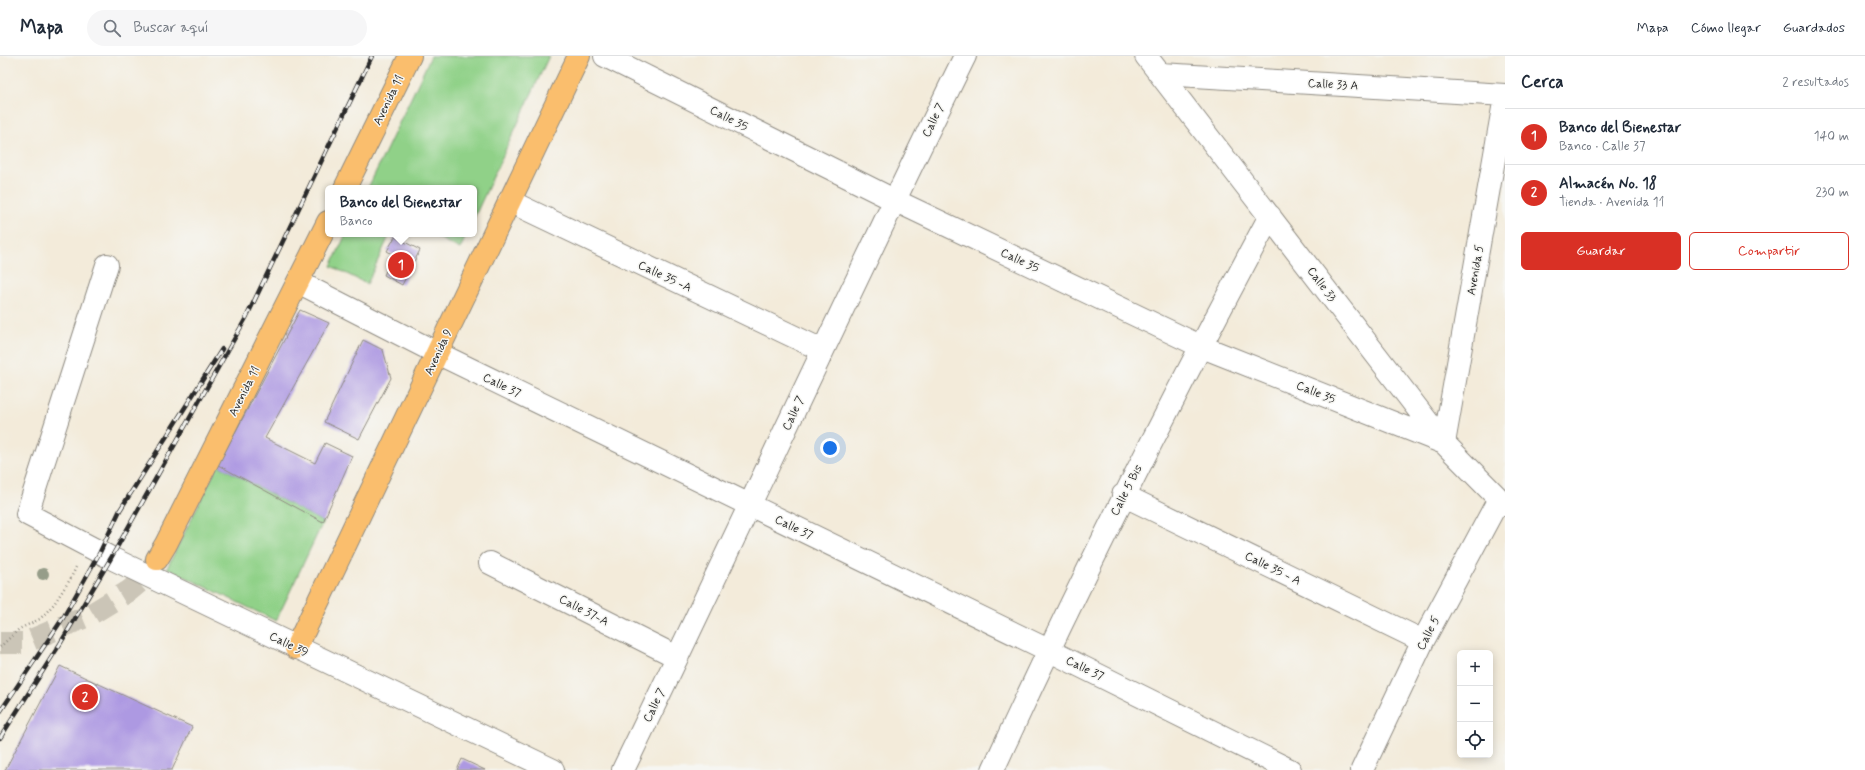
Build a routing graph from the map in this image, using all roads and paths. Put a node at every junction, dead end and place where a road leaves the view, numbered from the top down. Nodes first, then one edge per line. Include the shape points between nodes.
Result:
1 (410, 56) edge
2 (579, 56) edge
3 (605, 56) edge
4 (965, 56) edge
5 (1146, 56) edge
6 (1161, 74) junction
7 (1505, 96) edge
8 (346, 185) edge
9 (894, 200) junction
10 (509, 201) junction
11 (1270, 216) junction
12 (325, 228) edge
13 (107, 266) dead end
14 (298, 282) junction
15 (1200, 346) junction
16 (822, 350) junction
17 (438, 354) junction
18 (1444, 443) junction
19 (1123, 495) junction
20 (1502, 502) edge
21 (750, 506) junction
22 (86, 546) junction
23 (158, 559) tunnel mouth
24 (490, 563) dead end
25 (1423, 641) junction
26 (0, 648) edge
27 (296, 648) junction
28 (1048, 650) junction
29 (677, 657) junction
30 (553, 770) edge
31 (623, 770) edge
32 (993, 770) edge
33 (1290, 770) edge
34 (1362, 770) edge

1 - 8 main road, Avenida 11
2 - 10 main road, Avenida 9
3 - 9 street, Calle 35
4 - 9 street, Calle 7
5 - 6 street, Calle 33
6 - 7 street, Calle 33 A
6 - 11 street, Calle 33
7 - 18 street, Avenida 5
9 - 15 street, Calle 35
9 - 16 street, Calle 7
10 - 16 street, Calle 35 -A
10 - 17 main road, Avenida 9
11 - 15 street, Calle 5 Bis
11 - 18 street, Calle 33
12 - 14 main road, Avenida 11
13 - 22 street, Calle 39 via 27,514
14 - 17 street, Calle 37
14 - 23 main road, Avenida 11
15 - 18 street, Calle 35
15 - 19 street, Calle 5 Bis
16 - 21 street, Calle 7
17 - 21 street, Calle 37
17 - 27 main road, Avenida 9
18 - 20 street, Calle 33
19 - 25 street, Calle 35 - A
19 - 28 street, Calle 5 Bis
20 - 25 street, Calle 5
21 - 28 street, Calle 37
21 - 29 street, Calle 7
22 - 26 path via 71,578 54,604 40,619 19,629
22 - 27 street, Calle 39
24 - 29 street, Calle 37-A
25 - 34 street, Calle 5
27 - 30 street, Calle 39
28 - 32 street, Calle 5 Bis
28 - 33 street, Calle 37
29 - 31 street, Calle 7

